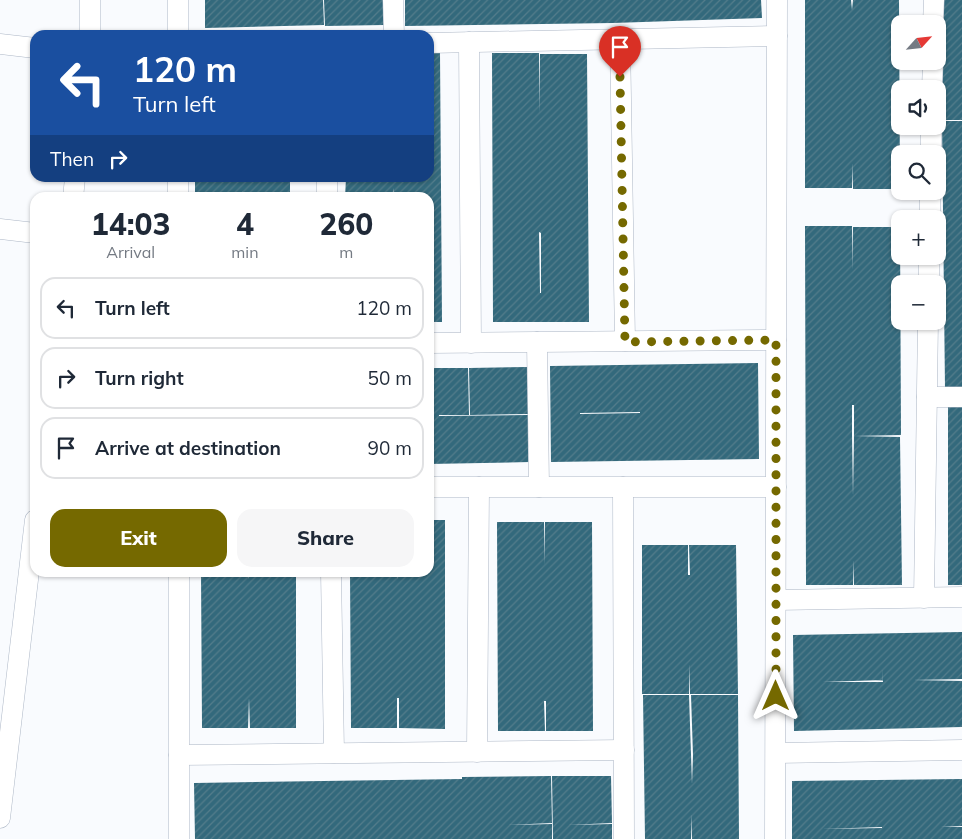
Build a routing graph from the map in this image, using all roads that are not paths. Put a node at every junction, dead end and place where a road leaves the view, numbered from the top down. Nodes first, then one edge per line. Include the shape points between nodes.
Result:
1 (90, 0) edge
2 (178, 0) edge
3 (393, 0) edge
4 (777, 0) edge
5 (934, 0) edge
6 (933, 15) edge
7 (90, 30) edge
8 (178, 30) edge
9 (394, 30) edge
10 (777, 36) junction
11 (620, 39) junction
12 (469, 42) junction
13 (434, 43) edge
14 (0, 44) edge
15 (30, 47) edge
16 (0, 229) edge
17 (30, 232) edge
18 (928, 330) edge
19 (776, 340) junction
20 (537, 342) junction
21 (625, 342) junction
22 (434, 343) edge
23 (471, 343) junction
24 (927, 397) junction
25 (962, 397) edge
26 (434, 487) edge
27 (479, 487) junction
28 (540, 487) junction
29 (622, 487) junction
30 (776, 487) junction
31 (30, 547) edge
32 (179, 577) edge
33 (331, 577) edge
34 (962, 597) edge
35 (924, 598) junction
36 (776, 600) junction
37 (9, 662) edge
38 (624, 750) junction
39 (962, 750) edge
40 (477, 752) junction
41 (334, 753) junction
42 (776, 753) junction
43 (178, 755) junction
44 (0, 818) edge
45 (179, 839) edge
46 (624, 839) edge
47 (776, 839) edge

1 - 7 street
2 - 8 street
3 - 9 street
4 - 10 street
5 - 6 street
10 - 11 street
10 - 19 street
11 - 12 street
11 - 21 street
12 - 13 street
12 - 23 street
14 - 15 street
16 - 17 street
18 - 24 street
19 - 21 street
19 - 30 street
20 - 21 street
20 - 23 street
20 - 28 street
22 - 23 street
24 - 25 street
24 - 35 street
26 - 27 street
27 - 28 street
27 - 40 street
28 - 29 street
29 - 30 street
29 - 38 street
30 - 36 street
31 - 37 street
32 - 43 street
33 - 41 street
34 - 35 street
35 - 36 street
36 - 42 street
37 - 44 street
38 - 40 street
38 - 46 street
39 - 42 street
40 - 41 street
41 - 43 street
42 - 47 street
43 - 45 street

